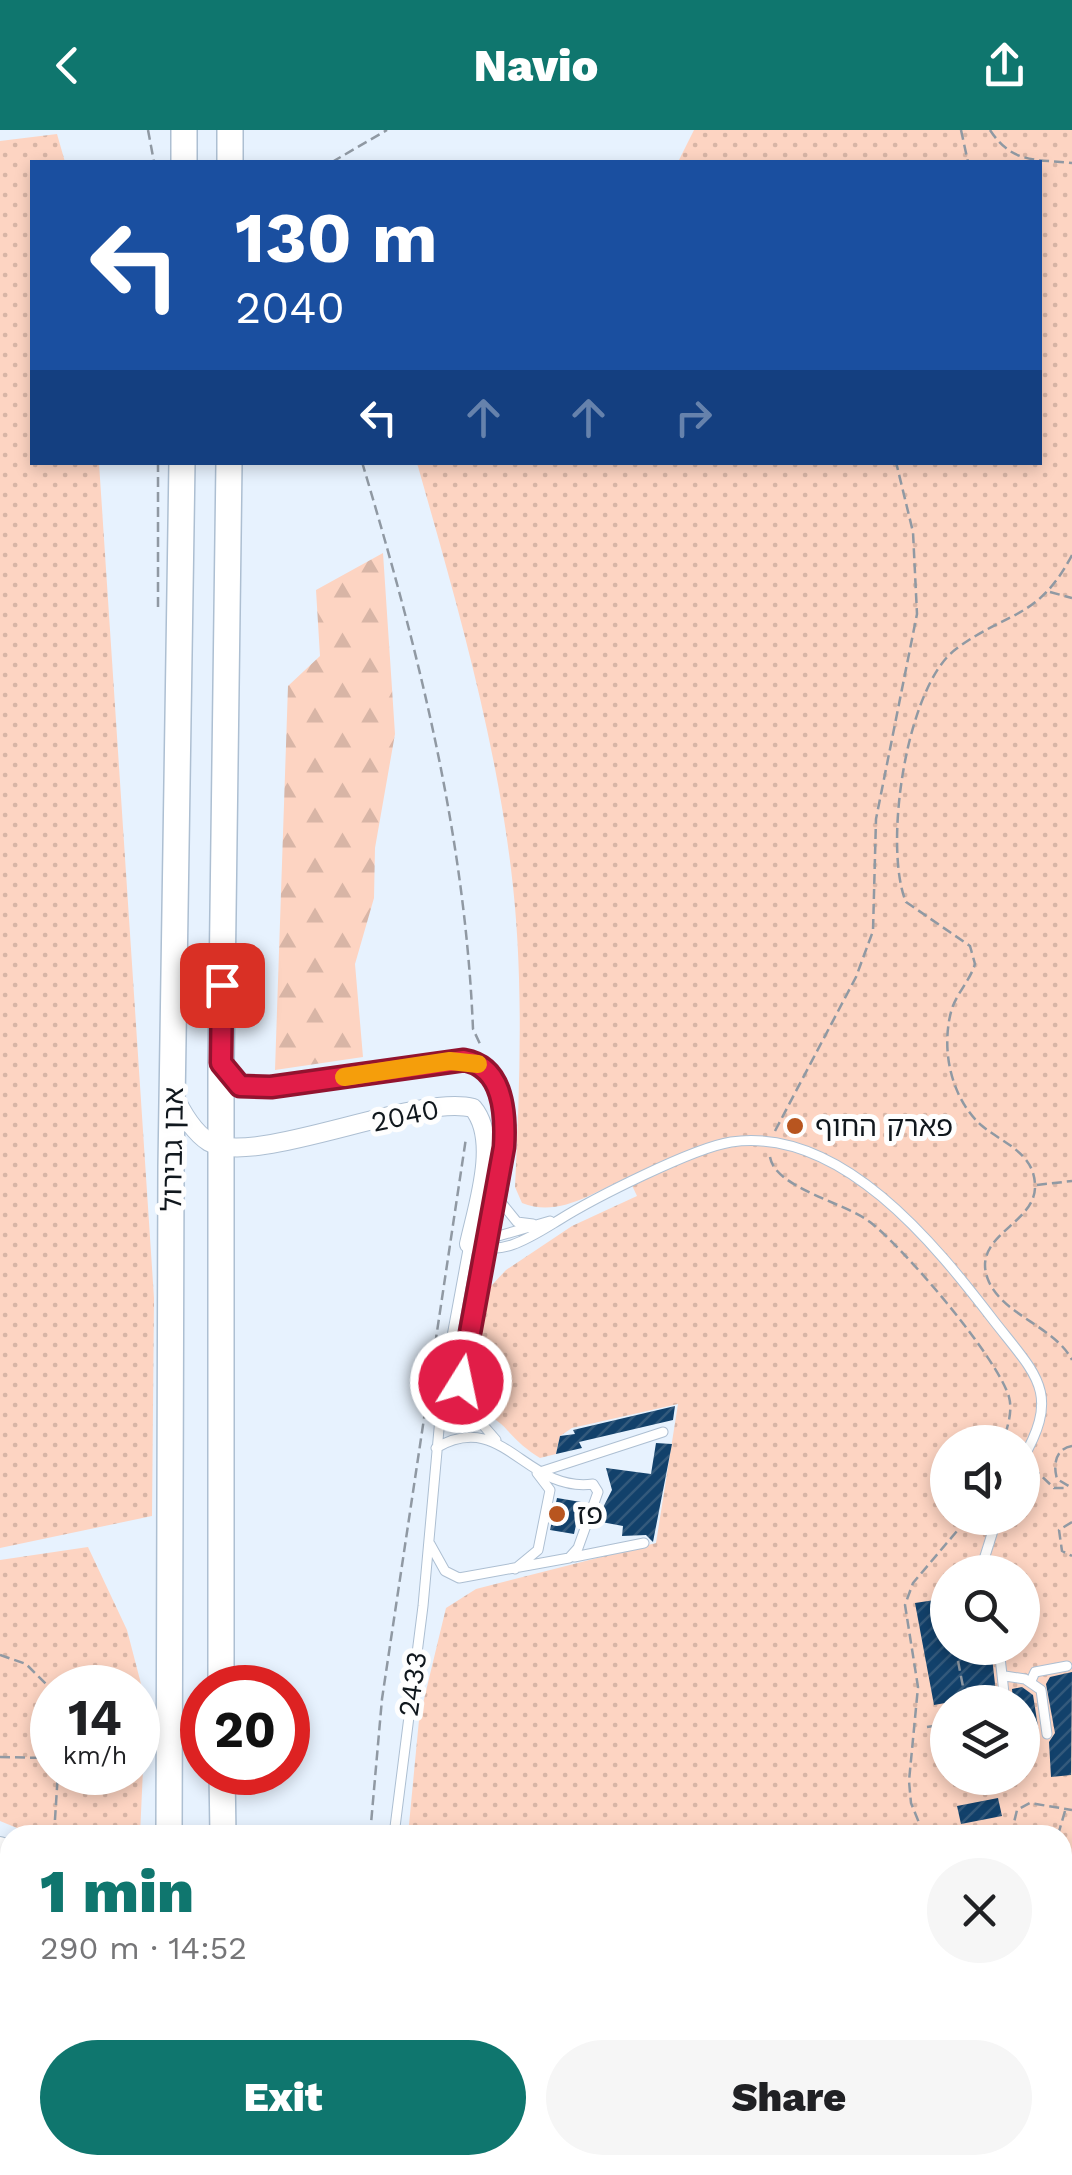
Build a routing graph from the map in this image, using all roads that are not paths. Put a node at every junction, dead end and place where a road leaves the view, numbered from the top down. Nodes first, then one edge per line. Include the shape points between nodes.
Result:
1 (230, 130) edge
2 (230, 160) edge
3 (182, 465) edge
4 (229, 465) edge
5 (221, 1063) junction
6 (173, 1092) junction
7 (223, 1147) junction
8 (498, 1193) junction
9 (562, 1218) junction
10 (541, 1224) junction
11 (481, 1245) junction
12 (1040, 1430) edge
13 (663, 1432) dead end
14 (498, 1442) junction
15 (436, 1448) junction
16 (537, 1472) junction
17 (428, 1534) junction
18 (644, 1543) dead end
19 (569, 1558) junction
20 (512, 1570) junction
21 (222, 1665) edge
22 (1003, 1665) edge
23 (1067, 1666) dead end
24 (1005, 1676) junction
25 (1031, 1681) junction
26 (1005, 1685) edge
27 (1046, 1734) dead end
28 (222, 1795) edge
29 (169, 1825) edge
30 (223, 1825) edge
31 (395, 1825) edge

1 - 2 street
3 - 6 street, אבן גבירול
4 - 5 street, אבן גבירול
5 - 7 street, אבן גבירול
5 - 8 street, 2040 via 231,1080 254,1088 450,1061 482,1065 493,1076 504,1115
6 - 7 street via 200,1134
6 - 29 street, אבן גבירול
7 - 11 street, 2040 via 460,1104 478,1114 485,1145
7 - 21 street, אבן גבירול
8 - 10 lane via 510,1216
8 - 11 street, 2040
9 - 10 lane
9 - 11 lane via 522,1241
9 - 12 lane via 730,1142 804,1148 880,1194 990,1316 1042,1392
10 - 11 lane
11 - 14 lane, 2040 via 461,1382 470,1410
11 - 15 lane, 2040
13 - 16 lane
14 - 15 lane via 463,1436
14 - 16 lane
15 - 17 lane, 2040
16 - 19 lane via 557,1484 598,1487
16 - 20 lane via 550,1490 538,1550
17 - 20 lane via 434,1555 452,1576
17 - 31 lane, 2433
18 - 19 lane
19 - 20 lane
22 - 24 lane
23 - 25 lane via 1035,1672
24 - 25 lane
24 - 26 lane
25 - 27 lane via 1041,1690
28 - 30 street

